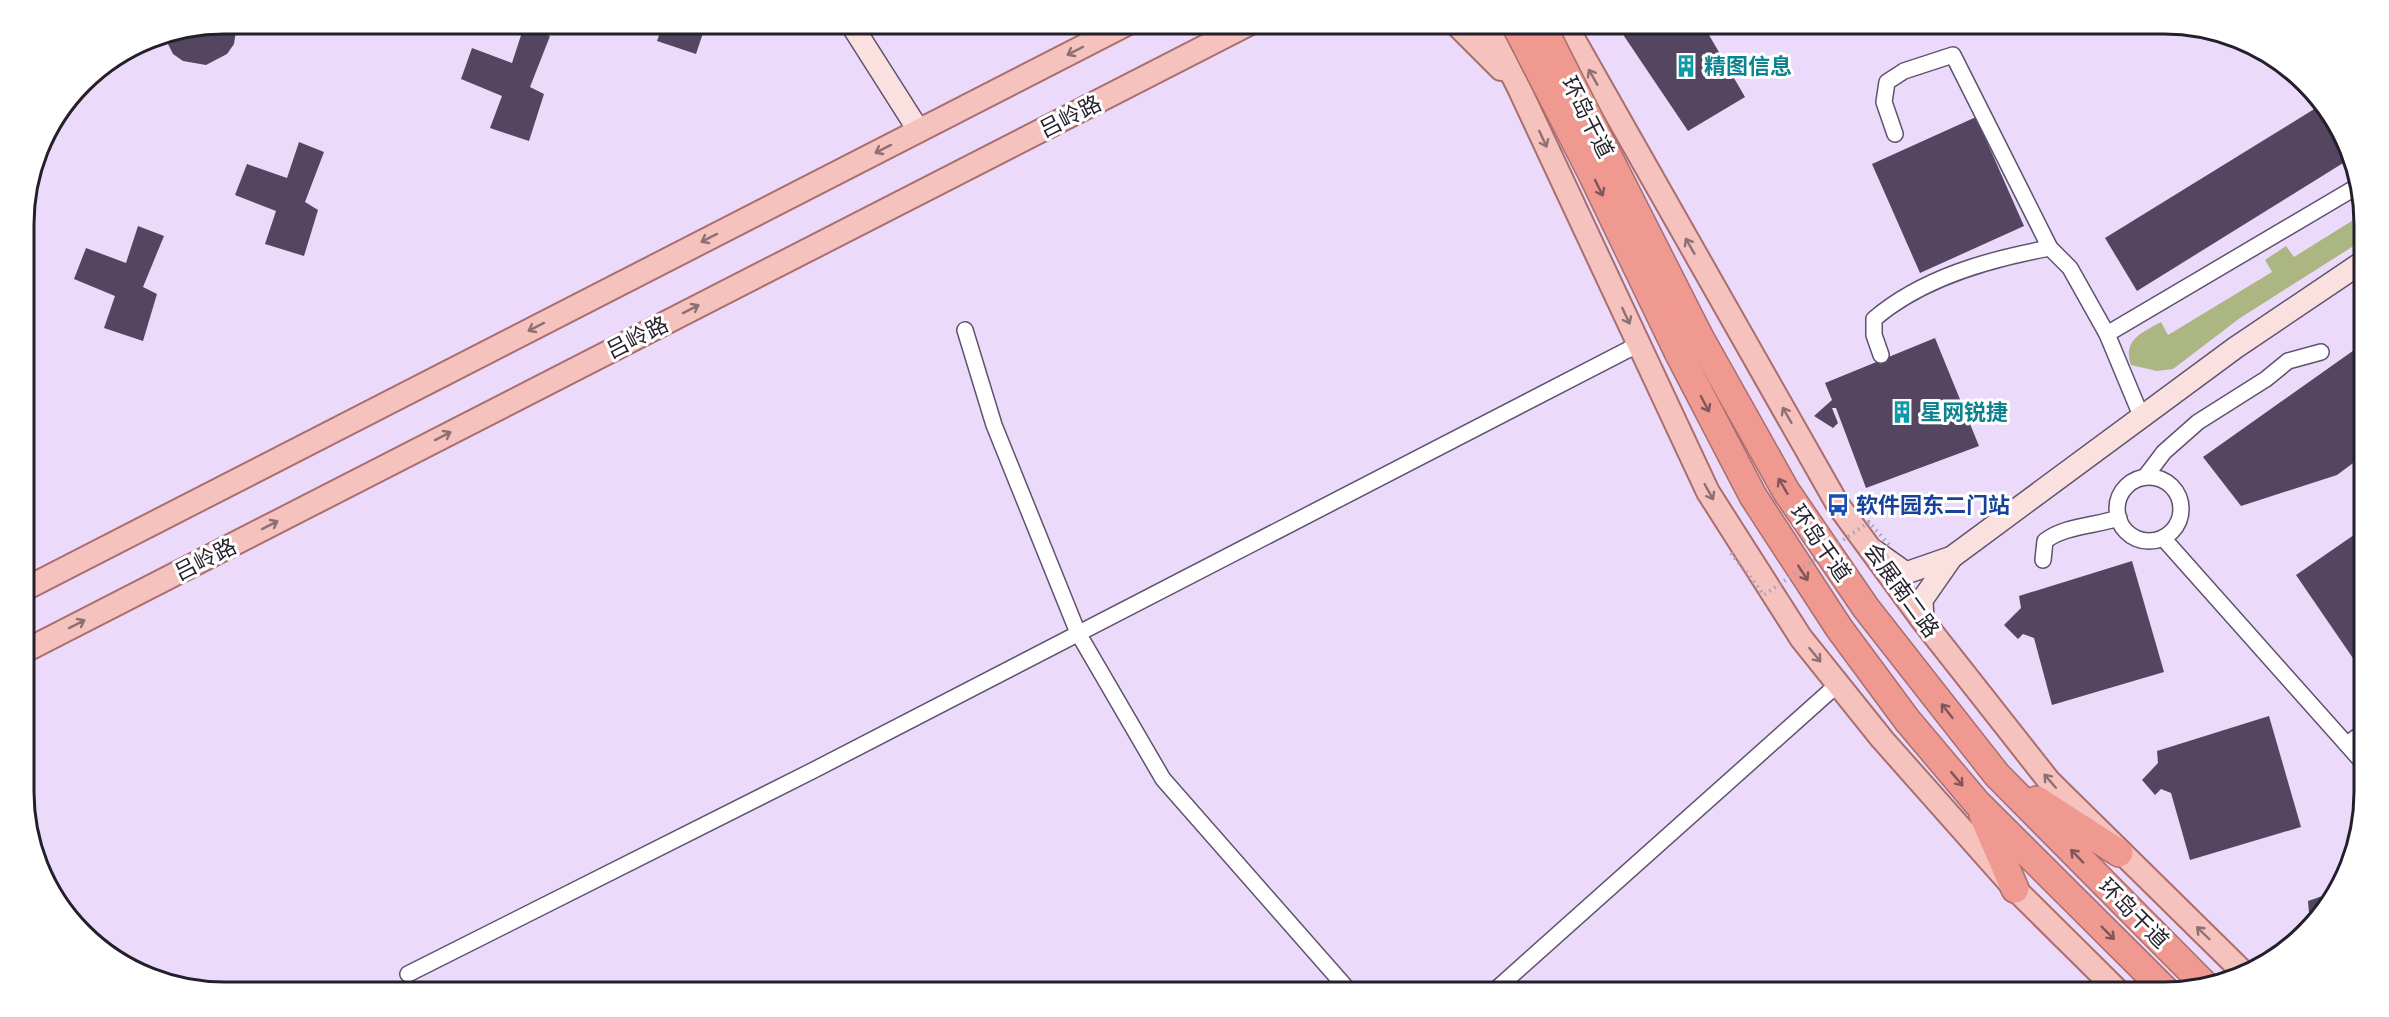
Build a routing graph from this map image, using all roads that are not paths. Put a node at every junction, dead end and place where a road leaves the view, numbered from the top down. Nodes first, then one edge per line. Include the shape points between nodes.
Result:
1 (1229, 34) edge
2 (1466, 34) edge
3 (1491, 34) edge
4 (1520, 34) edge
5 (1546, 34) edge
6 (1570, 34) edge
7 (1573, 34) edge
8 (857, 35) edge
9 (1106, 35) edge
10 (1577, 48) junction
11 (1518, 86) junction
12 (919, 130) junction
13 (1895, 134) dead end
14 (2351, 190) edge
15 (2050, 248) junction
16 (2354, 268) edge
17 (965, 330) dead end
18 (2108, 334) junction
19 (1639, 345) junction
20 (2321, 352) dead end
21 (1881, 355) dead end
22 (2142, 418) junction
23 (2145, 477) junction
24 (2119, 518) junction
25 (2163, 538) junction
26 (1882, 549) junction
27 (1952, 557) junction
28 (2043, 560) dead end
29 (35, 584) edge
30 (1923, 621) junction
31 (1078, 633) junction
32 (35, 646) edge
33 (1838, 684) junction
34 (2354, 739) edge
35 (2347, 744) junction
36 (2354, 752) edge
37 (1997, 775) junction
38 (1977, 803) junction
39 (2119, 853) junction
40 (2015, 889) junction
41 (2238, 967) edge
42 (408, 974) dead end
43 (2199, 979) edge
44 (1341, 982) edge
45 (1504, 982) edge
46 (2109, 982) edge
47 (2157, 982) edge

32 -> 1 main road, 吕岭路
2 - 11 main road
3 - 11 main road
4 -> 38 highway, 环岛干道, bridge via 1754,496 1839,628 1907,720
37 -> 5 highway, 环岛干道, bridge via 1866,608 1786,491 1699,336
6 - 10 main road, 会展南二路
7 - 10 main road
8 - 12 street
9 -> 12 main road
10 - 11 main road
26 -> 10 main road, 会展南二路 via 1838,505
11 -> 19 main road
12 -> 29 main road
13 - 15 street via 1884,102 1887,82 1904,71 1953,55
14 - 18 street
15 - 18 street via 2070,268
15 - 21 street via 1982,262 1892,303 1874,319 1874,335
16 - 22 street via 2235,348
17 - 31 street via 994,425
18 - 22 street
19 - 31 street
19 -> 33 main road via 1708,492 1801,638
20 - 23 street via 2288,361 2198,422 2164,452
22 - 27 street
23 - 24 street via 2121,493
23 - 25 street via 2162,479 2175,489 2180,500 2180,519
24 - 25 street via 2133,537 2151,541
24 - 28 street via 2058,531 2045,541
25 - 35 street
26 - 27 street via 1906,573
26 - 30 main road, 会展南二路
27 - 30 street via 1922,600
39 -> 30 main road, 会展南二路 via 2049,781
31 - 42 street
31 - 44 street via 1163,779
33 - 40 main road
33 - 45 street
34 - 35 street
35 - 36 street
37 - 39 highway
43 -> 37 highway, 环岛干道
38 - 40 highway
38 -> 47 highway, 环岛干道
41 -> 39 main road, 会展南二路
40 - 46 main road

